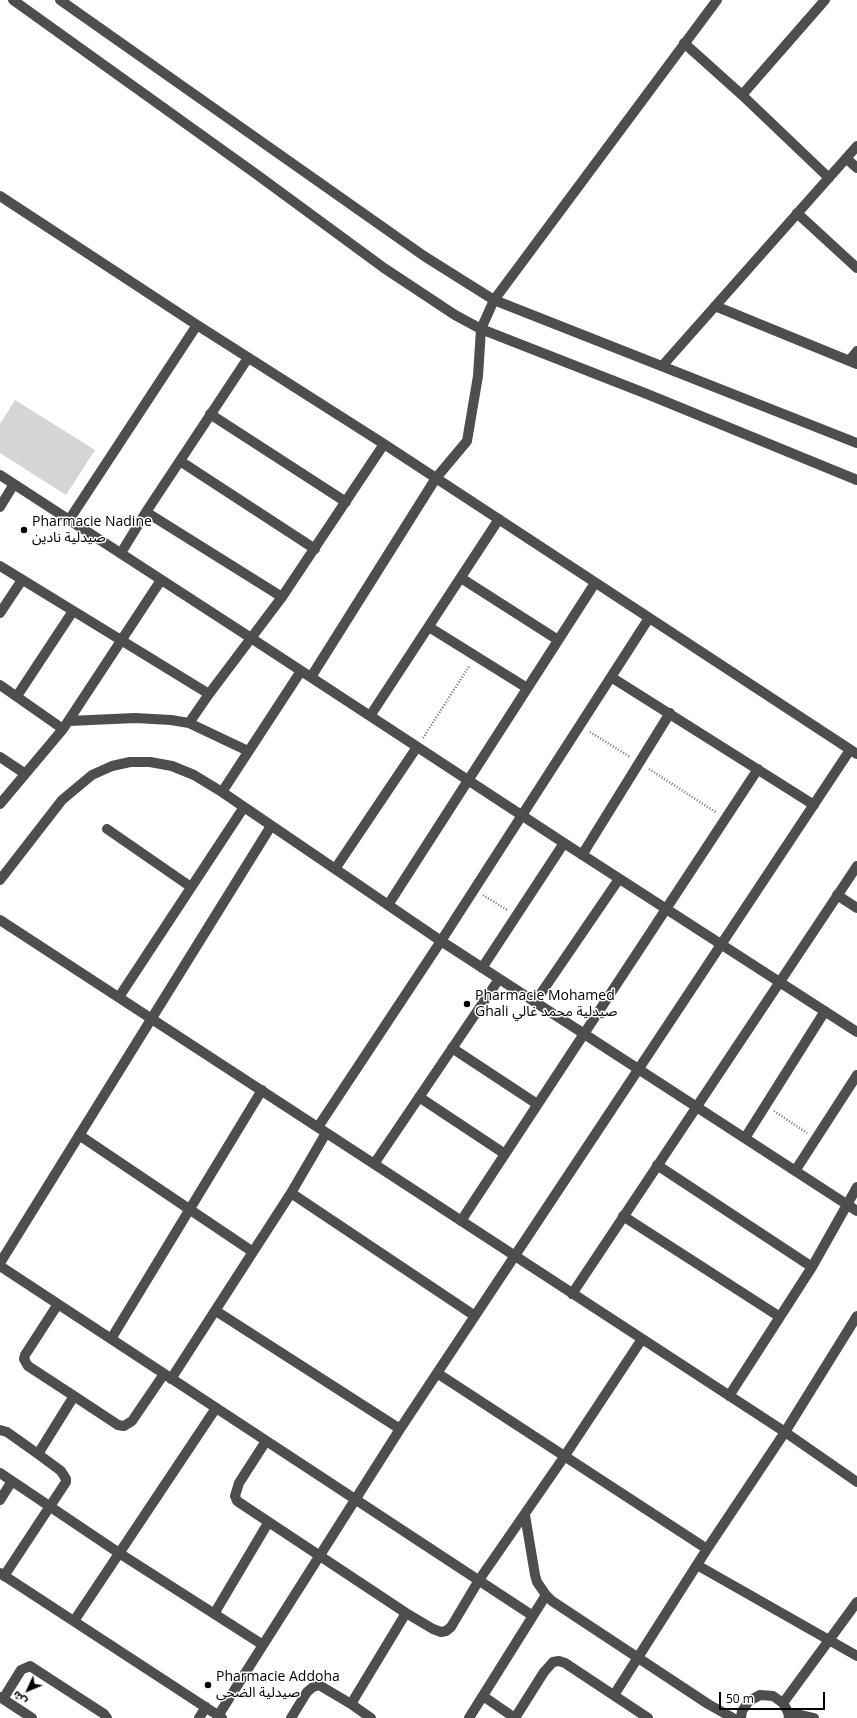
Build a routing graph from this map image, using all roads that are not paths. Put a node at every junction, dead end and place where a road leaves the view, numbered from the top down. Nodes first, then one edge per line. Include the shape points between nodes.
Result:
1 (13, 0) edge
2 (60, 0) edge
3 (717, 0) edge
4 (825, 0) edge
5 (684, 43) junction
6 (742, 95) junction
7 (857, 146) edge
8 (846, 158) junction
9 (857, 168) edge
10 (829, 178) junction
11 (0, 196) edge
12 (797, 213) junction
13 (857, 268) edge
14 (494, 300) junction
15 (715, 306) junction
16 (197, 326) junction
17 (481, 330) junction
18 (857, 351) edge
19 (248, 358) junction
20 (853, 363) edge
21 (663, 365) junction
22 (210, 414) junction
23 (857, 443) edge
24 (384, 444) junction
25 (180, 461) junction
26 (0, 475) edge
27 (436, 478) junction
28 (857, 480) edge
29 (14, 484) junction
30 (346, 502) junction
31 (0, 506) edge
32 (146, 512) junction
33 (499, 519) junction
34 (69, 520) junction
35 (315, 549) junction
36 (121, 553) junction
37 (0, 566) edge
38 (461, 578) junction
39 (22, 580) junction
40 (161, 580) junction
41 (595, 582) junction
42 (282, 597) junction
43 (73, 611) junction
44 (0, 613) edge
45 (650, 618) junction
46 (429, 627) junction
47 (251, 638) junction
48 (558, 640) junction
49 (122, 641) junction
50 (301, 671) junction
51 (311, 677) junction
52 (612, 677) junction
53 (0, 685) edge
54 (527, 688) junction
55 (209, 694) junction
56 (17, 696) junction
57 (670, 713) junction
58 (370, 716) junction
59 (189, 723) junction
60 (66, 725) junction
61 (417, 747) junction
62 (248, 751) junction
63 (854, 752) edge
64 (0, 757) edge
65 (758, 769) junction
66 (24, 773) junction
67 (468, 780) junction
68 (222, 792) junction
69 (0, 804) edge
70 (814, 805) junction
71 (244, 807) junction
72 (521, 816) junction
73 (271, 826) junction
74 (106, 829) dead end
75 (564, 844) junction
76 (582, 855) junction
77 (857, 866) edge
78 (335, 869) junction
79 (619, 879) junction
80 (0, 880) edge
81 (191, 886) junction
82 (837, 895) junction
83 (388, 905) junction
84 (857, 908) edge
85 (667, 910) junction
86 (0, 920) edge
87 (441, 941) junction
88 (721, 945) junction
89 (482, 968) junction
90 (499, 978) junction
91 (780, 982) junction
92 (119, 997) junction
93 (535, 1002) junction
94 (825, 1011) junction
95 (152, 1018) junction
96 (857, 1032) edge
97 (584, 1034) junction
98 (452, 1048) junction
99 (639, 1069) junction
100 (857, 1075) edge
101 (262, 1090) junction
102 (419, 1097) junction
103 (537, 1104) junction
104 (695, 1107) junction
105 (322, 1130) junction
106 (79, 1135) junction
107 (745, 1138) junction
108 (505, 1154) junction
109 (374, 1164) junction
110 (657, 1165) junction
111 (795, 1171) junction
112 (857, 1187) edge
113 (290, 1193) junction
114 (846, 1205) junction
115 (190, 1208) junction
116 (857, 1211) edge
117 (623, 1216) junction
118 (461, 1221) junction
119 (253, 1252) junction
120 (515, 1257) junction
121 (0, 1263) edge
122 (0, 1266) edge
123 (812, 1267) junction
124 (572, 1294) junction
125 (58, 1304) junction
126 (216, 1311) junction
127 (475, 1316) junction
128 (857, 1316) edge
129 (780, 1317) junction
130 (111, 1339) junction
131 (642, 1339) junction
132 (437, 1373) junction
133 (168, 1376) junction
134 (74, 1396) junction
135 (729, 1396) junction
136 (216, 1408) junction
137 (400, 1429) junction
138 (0, 1430) edge
139 (785, 1432) junction
140 (266, 1441) junction
141 (38, 1454) junction
142 (564, 1457) junction
143 (0, 1473) edge
144 (12, 1481) junction
145 (857, 1482) edge
146 (355, 1499) junction
147 (0, 1500) edge
148 (50, 1507) junction
149 (525, 1515) junction
150 (268, 1523) junction
151 (707, 1549) junction
152 (120, 1553) junction
153 (319, 1554) junction
154 (697, 1565) junction
155 (2, 1574) edge
156 (479, 1580) junction
157 (546, 1595) junction
158 (857, 1602) edge
159 (406, 1613) junction
160 (214, 1614) junction
161 (534, 1616) junction
162 (74, 1621) junction
163 (830, 1640) junction
164 (263, 1645) junction
165 (857, 1656) edge
166 (638, 1657) junction
167 (614, 1695) junction
168 (483, 1696) junction
169 (1, 1698) edge
170 (351, 1704) junction
171 (206, 1707) junction
172 (787, 1711) edge
173 (220, 1717) edge
174 (32, 1718) edge
175 (107, 1718) edge
176 (199, 1718) edge
177 (291, 1718) edge
178 (371, 1718) edge
179 (469, 1718) edge
180 (515, 1718) edge
181 (648, 1718) edge
182 (733, 1718) edge
183 (741, 1718) edge
184 (814, 1718) edge

1 - 17 street via 384,268 431,301
2 - 14 street via 424,256
3 - 5 street
4 - 6 street
5 - 6 street
5 - 14 street
6 - 10 street
7 - 8 street
8 - 9 street
8 - 10 street
10 - 12 street
11 - 16 street
12 - 13 street
12 - 15 street
14 - 17 street
14 - 21 street
15 - 20 street
15 - 21 street
16 - 19 street
16 - 34 street
17 - 27 street via 478,376 467,440
17 - 28 street via 647,394
18 - 20 street
19 - 22 street
19 - 24 street
21 - 23 street
22 - 25 street
22 - 30 street
24 - 27 street
24 - 30 street
25 - 32 street
25 - 35 street
26 - 29 street
27 - 33 street
27 - 51 street
29 - 31 street
29 - 34 street
30 - 35 street
32 - 36 street
32 - 42 street
33 - 38 street
33 - 41 street
34 - 36 street
35 - 42 street
36 - 40 street
37 - 39 street
38 - 46 street
38 - 48 street
39 - 43 street
39 - 44 street
40 - 47 street
40 - 49 street
41 - 45 street
41 - 48 street
42 - 47 street
43 - 49 street
43 - 56 street
45 - 52 street
45 - 63 street
46 - 54 street
46 - 58 street
47 - 50 street
47 - 55 street
48 - 54 street
49 - 55 street
49 - 60 street
50 - 51 street
50 - 62 street
51 - 58 street
52 - 57 street
52 - 72 street
53 - 56 street
54 - 67 street
55 - 59 street
56 - 60 street
57 - 65 street
57 - 76 street
58 - 61 street
59 - 60 street via 153,718
59 - 62 street
60 - 66 street
61 - 67 street
61 - 78 street
62 - 68 street
63 - 70 street
64 - 66 street
65 - 70 street
65 - 85 street
66 - 69 street
67 - 72 street
67 - 83 street
68 - 71 street
68 - 80 street via 194,775 172,766 130,762 112,766 92,775 62,800
70 - 88 street
71 - 73 street
71 - 81 street
72 - 75 street
72 - 87 street
73 - 78 street
73 - 95 street
74 - 81 street
75 - 76 street
75 - 89 street
76 - 79 street
77 - 82 street
78 - 83 street
79 - 85 street
79 - 93 street
81 - 92 street
82 - 84 street
82 - 91 street
83 - 87 street
85 - 88 street
85 - 97 street
86 - 92 street
87 - 89 street
87 - 105 street
88 - 91 street
88 - 99 street
89 - 90 street
90 - 93 street
90 - 98 street
91 - 94 street
91 - 104 street
92 - 95 street
93 - 97 street
94 - 96 street
94 - 107 street
95 - 101 street
95 - 106 street
97 - 99 street
97 - 103 street
98 - 102 street
98 - 103 street
99 - 104 street
99 - 120 street
100 - 111 street
101 - 105 street
101 - 115 street
102 - 108 street
102 - 109 street
103 - 108 street
104 - 107 street
104 - 110 street
105 - 109 street
105 - 113 street
106 - 115 street
106 - 121 street
107 - 111 street
108 - 118 street
109 - 118 street
110 - 117 street
110 - 123 street
111 - 114 street
112 - 114 street
113 - 119 street
113 - 127 street
114 - 116 street
114 - 123 street
115 - 119 street
115 - 130 street
117 - 124 street
117 - 129 street
118 - 120 street
119 - 126 street
120 - 124 street
120 - 127 street
122 - 125 street
123 - 129 street
124 - 131 street
125 - 130 street
125 - 134 street via 24,1359 28,1366
126 - 133 street
126 - 137 street
127 - 132 street
128 - 139 street
129 - 135 street
130 - 133 street
131 - 135 street
131 - 142 street
132 - 137 street
132 - 142 street
133 - 134 street via 132,1421 124,1426 118,1425
133 - 136 street
134 - 141 street
135 - 139 street
136 - 140 street
136 - 152 street
137 - 146 street
138 - 141 street via 7,1432
139 - 145 street
139 - 151 street
140 - 146 street
140 - 150 street via 239,1483 235,1496 242,1506
141 - 148 street via 66,1477 66,1482
142 - 149 street
142 - 151 street
143 - 144 street
144 - 147 street
144 - 148 street
146 - 153 street
146 - 156 street
148 - 152 street
148 - 155 street
149 - 156 street
149 - 157 street via 535,1575
150 - 153 street
150 - 160 street
151 - 154 street
152 - 160 street
152 - 162 street
153 - 159 street
153 - 164 street
154 - 163 street
154 - 166 street
155 - 162 street
156 - 159 street via 446,1631 436,1631
156 - 161 street
157 - 161 street
157 - 166 street
158 - 163 street
159 - 170 street
160 - 164 street
161 - 168 street
162 - 171 street
163 - 165 street
163 - 172 street
164 - 173 street
166 - 167 street
166 - 182 street
167 - 180 street via 565,1663 553,1662
167 - 181 street
168 - 179 street
168 - 180 street
169 - 174 street
169 - 175 street via 21,1670 30,1666
170 - 177 street via 318,1685 307,1692
170 - 178 street
171 - 173 street
171 - 176 street
172 - 183 street via 773,1696 760,1695 749,1701 742,1711
172 - 184 street

